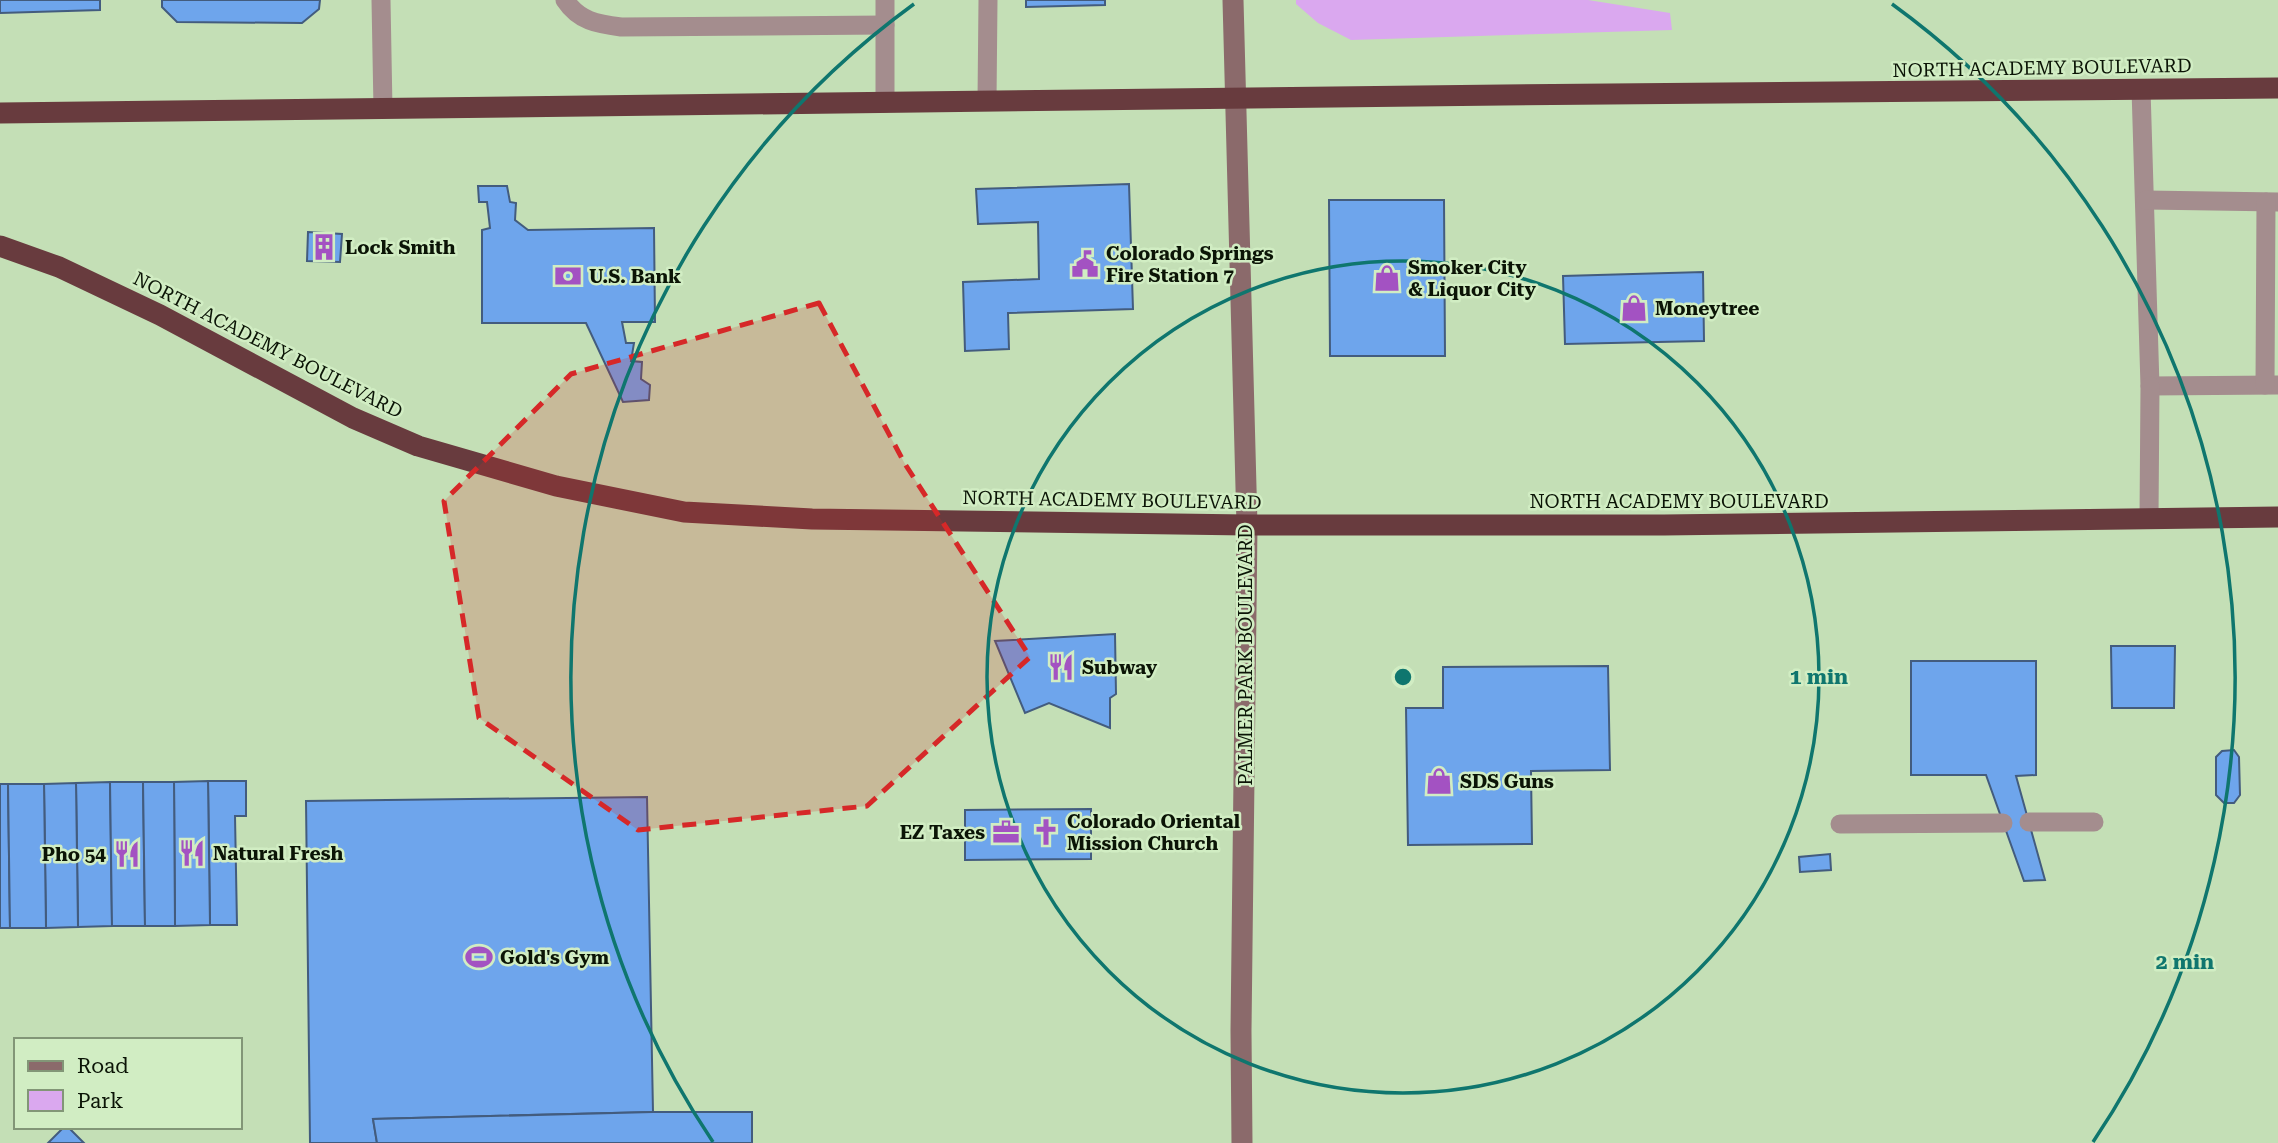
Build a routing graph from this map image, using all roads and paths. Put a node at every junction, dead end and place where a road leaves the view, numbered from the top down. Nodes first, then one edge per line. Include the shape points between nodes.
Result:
1 (380, 0) edge
2 (565, 0) edge
3 (885, 0) edge
4 (988, 0) edge
5 (1233, 0) edge
6 (884, 25) junction
7 (2278, 88) edge
8 (2141, 89) junction
9 (1235, 99) junction
10 (987, 102) junction
11 (885, 103) junction
12 (383, 109) junction
13 (0, 113) edge
14 (2146, 200) junction
15 (2272, 202) edge
16 (0, 246) edge
17 (2272, 385) edge
18 (2150, 386) junction
19 (2278, 517) edge
20 (2149, 519) junction
21 (1247, 525) junction
22 (2003, 822) dead end
23 (2029, 822) dead end
24 (2094, 822) dead end
25 (1840, 824) dead end
26 (1242, 1143) edge

1 - 12 lane
2 - 6 lane via 592,23 621,27
3 - 6 lane
4 - 10 lane
5 - 9 main road, PALMER PARK BOULEVARD
6 - 11 lane
7 - 8 highway, NORTH ACADEMY BOULEVARD
8 - 9 highway, NORTH ACADEMY BOULEVARD
8 - 14 lane
9 - 10 highway, NORTH ACADEMY BOULEVARD
9 - 21 main road, PALMER PARK BOULEVARD
10 - 11 highway, NORTH ACADEMY BOULEVARD
11 - 12 highway, NORTH ACADEMY BOULEVARD
12 - 13 highway, NORTH ACADEMY BOULEVARD
14 - 15 lane
14 - 18 lane
15 - 17 lane
16 - 21 highway, NORTH ACADEMY BOULEVARD via 59,267 160,315 363,422 418,446 556,486 684,512 786,518
17 - 18 lane
18 - 20 lane
19 - 20 highway, NORTH ACADEMY BOULEVARD
20 - 21 highway, NORTH ACADEMY BOULEVARD
21 - 26 main road, PALMER PARK BOULEVARD
22 - 25 lane
23 - 24 lane

